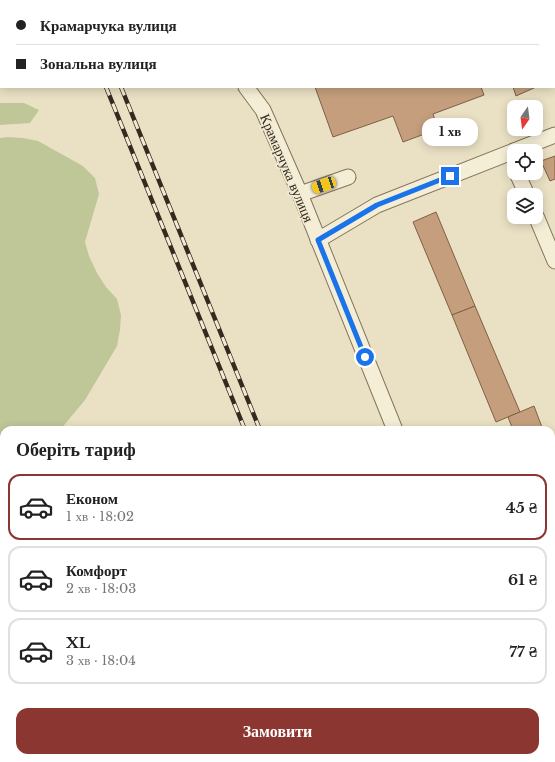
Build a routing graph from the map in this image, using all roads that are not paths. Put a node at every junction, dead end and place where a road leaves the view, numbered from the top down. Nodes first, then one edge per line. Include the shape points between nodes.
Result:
1 (247, 88) edge
2 (555, 135) edge
3 (536, 144) edge
4 (507, 157) edge
5 (348, 177) dead end
6 (300, 194) junction
7 (539, 224) edge
8 (318, 240) junction
9 (555, 261) edge
10 (393, 426) edge

1 - 6 street, Крамарчука вулиця via 264,110
2 - 3 street
4 - 8 street via 377,205
5 - 6 street
6 - 8 street, Крамарчука вулиця
7 - 9 street
8 - 10 street, Крамарчука вулиця

